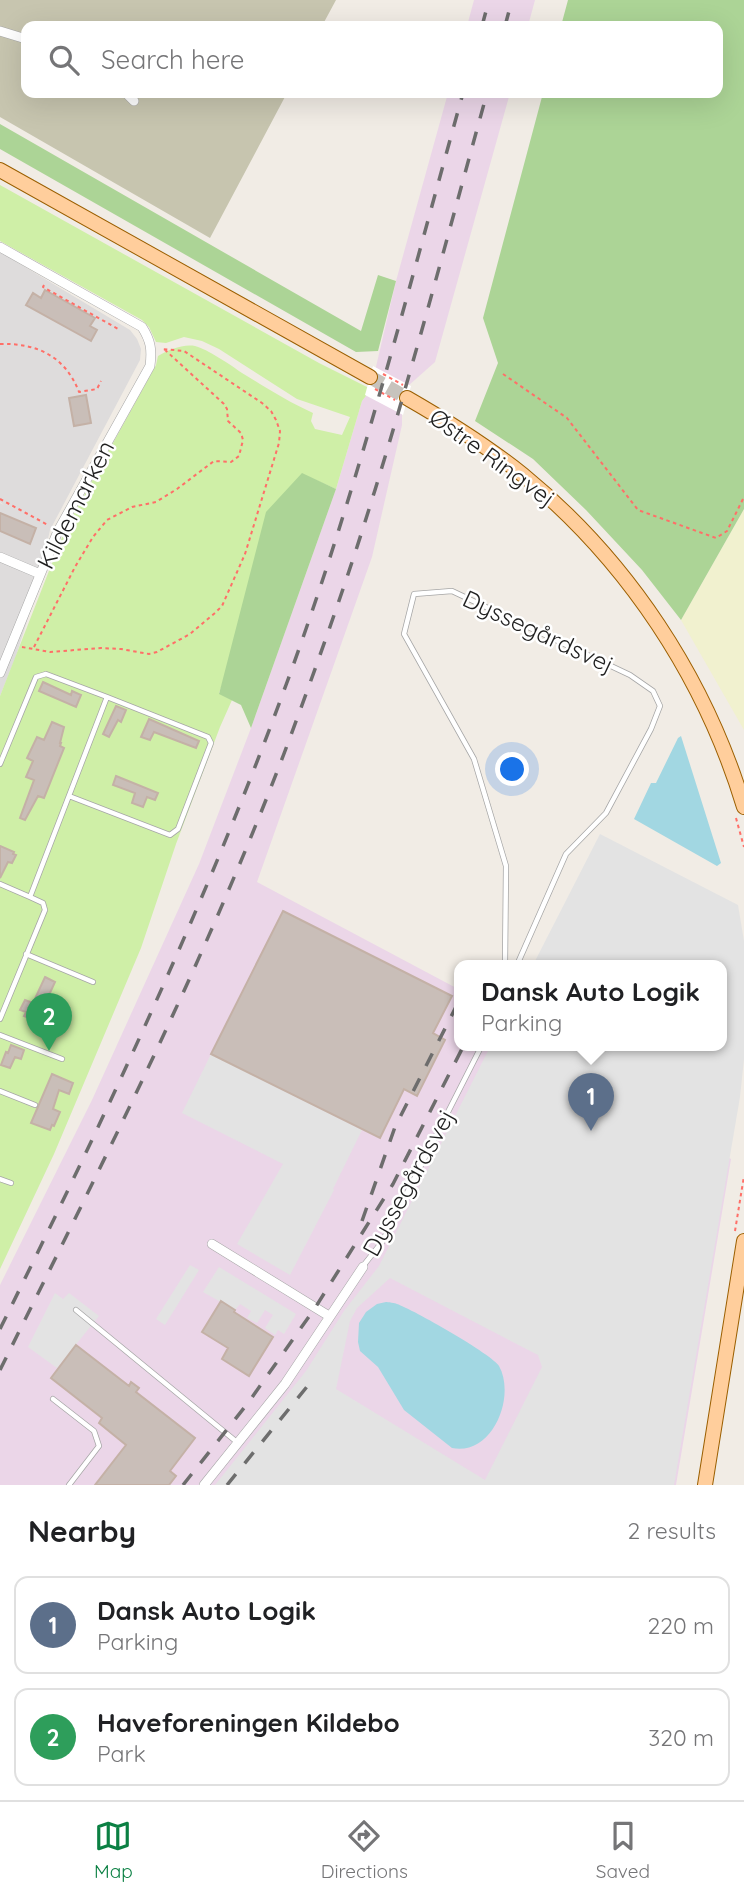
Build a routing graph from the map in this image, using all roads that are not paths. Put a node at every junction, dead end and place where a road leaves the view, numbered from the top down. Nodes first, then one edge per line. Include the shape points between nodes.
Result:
1 (0, 31) edge
2 (21, 37) edge
3 (131, 98) edge
4 (134, 101) dead end
5 (0, 170) edge
6 (0, 247) edge
7 (376, 380) tunnel mouth
8 (403, 395) tunnel mouth
9 (0, 557) edge
10 (40, 574) junction
11 (1, 668) edge
12 (107, 697) junction
13 (0, 764) edge
14 (68, 796) junction
15 (740, 812) edge
16 (0, 884) edge
17 (30, 897) junction
18 (26, 954) junction
19 (505, 960) edge
20 (519, 960) edge
21 (93, 982) dead end
22 (0, 1019) edge
23 (0, 1035) edge
24 (479, 1051) edge
25 (62, 1059) dead end
26 (0, 1091) edge
27 (35, 1105) dead end
28 (0, 1179) edge
29 (11, 1183) dead end
30 (744, 1241) edge
31 (212, 1244) dead end
32 (363, 1267) joint
33 (76, 1310) dead end
34 (329, 1316) junction
35 (53, 1399) dead end
36 (238, 1443) junction
37 (69, 1485) edge
38 (204, 1485) edge
39 (705, 1485) edge

1 - 2 street
3 - 4 street
5 - 7 main road
6 - 10 street, Kildemarken via 142,327 152,351 149,366 58,531
8 - 15 main road, Østre Ringvej via 523,475 572,519 620,572 666,635 706,706 732,769
9 - 10 street
10 - 11 street, Kildemarken
12 - 13 lane via 46,674 36,677
12 - 14 lane
12 - 14 lane via 208,737 211,743 195,788 178,829 170,835
14 - 17 lane
16 - 17 lane
17 - 18 lane via 43,903 45,910
18 - 21 lane
18 - 22 lane
19 - 20 lane, Dyssegårdsvej via 506,866 474,760 404,634 414,594 452,592 630,675 653,691 660,706 606,814 566,854
23 - 25 lane
24 - 32 lane, Dyssegårdsvej via 382,1242
26 - 27 lane
28 - 29 lane
30 - 39 main road
31 - 34 street
32 - 34 street, Dyssegårdsvej
33 - 36 lane
34 - 36 street, Dyssegårdsvej via 285,1384
35 - 37 lane via 94,1432 99,1446
36 - 38 street, Dyssegårdsvej

